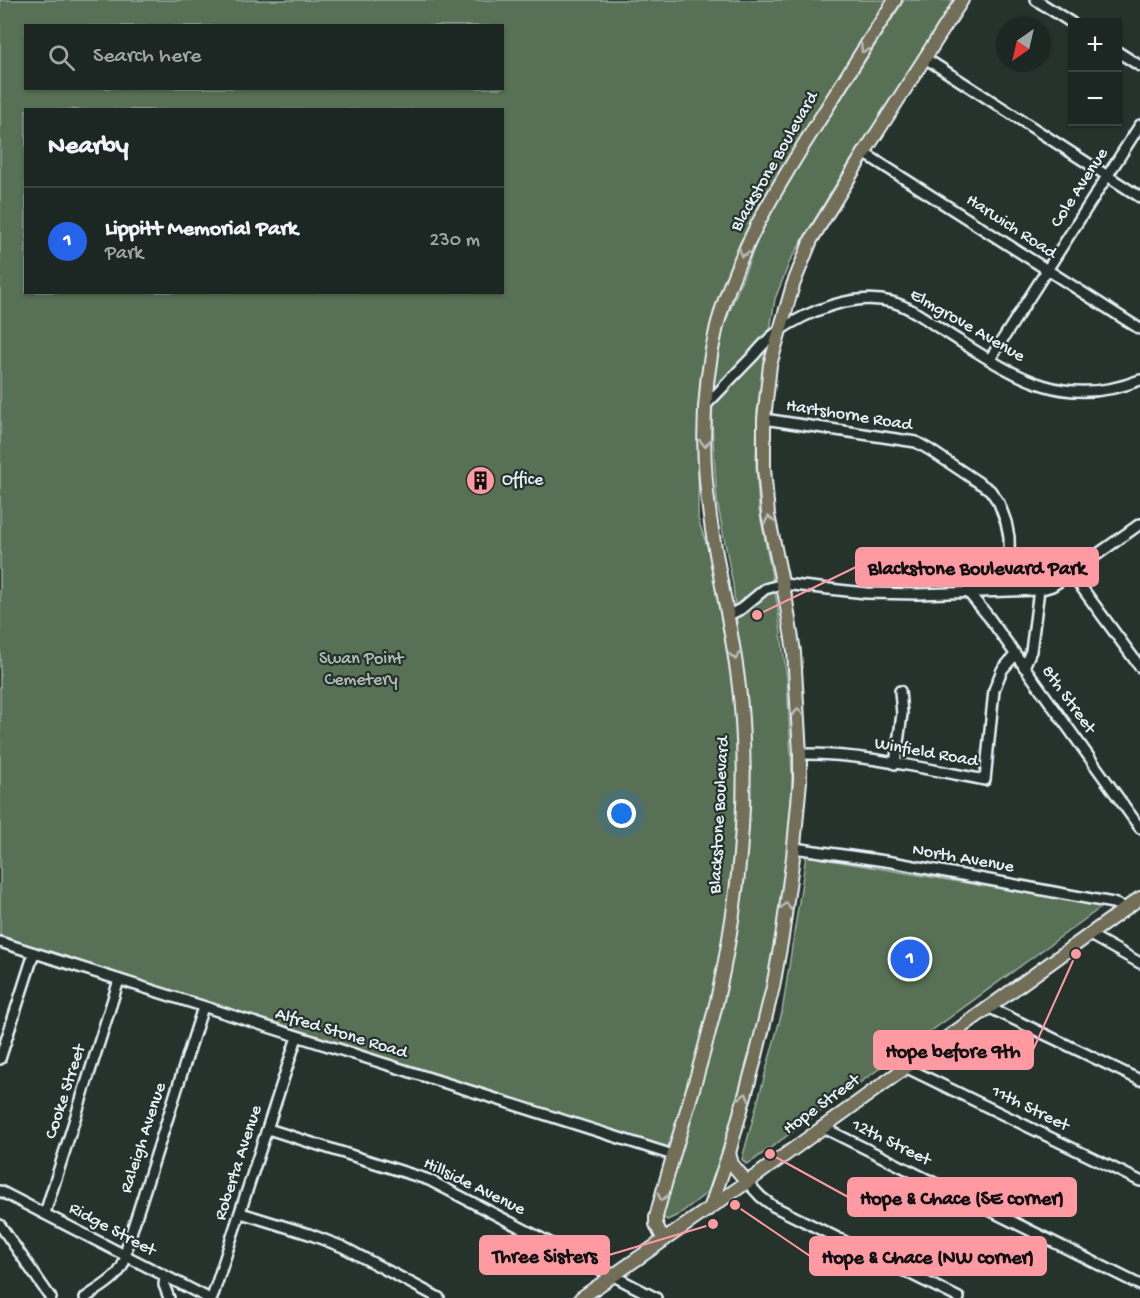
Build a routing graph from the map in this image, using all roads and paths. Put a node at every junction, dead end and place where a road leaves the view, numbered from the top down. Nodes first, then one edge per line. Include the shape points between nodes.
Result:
1 (895, 0) edge
2 (962, 0) edge
3 (1036, 0) edge
4 (1068, 20) edge
5 (1122, 55) edge
6 (925, 58) junction
7 (1140, 66) edge
8 (1140, 125) edge
9 (864, 153) junction
10 (1107, 176) junction
11 (1140, 197) edge
12 (1047, 269) junction
13 (1140, 329) edge
14 (779, 331) junction
15 (990, 359) junction
16 (1140, 380) edge
17 (704, 407) junction
18 (764, 419) junction
19 (1140, 524) edge
20 (1071, 573) junction
21 (783, 584) junction
22 (1010, 590) junction
23 (1039, 590) junction
24 (968, 592) junction
25 (729, 615) junction
26 (1015, 655) junction
27 (1024, 667) junction
28 (1140, 667) edge
29 (900, 692) dead end
30 (800, 754) junction
31 (896, 764) junction
32 (1140, 828) edge
33 (794, 848) junction
34 (1140, 898) edge
35 (1126, 908) junction
36 (1090, 935) junction
37 (0, 942) edge
38 (34, 953) junction
39 (1140, 963) edge
40 (119, 980) junction
41 (203, 1007) junction
42 (990, 1008) junction
43 (297, 1037) junction
44 (0, 1059) edge
45 (905, 1067) junction
46 (1140, 1080) edge
47 (822, 1127) junction
48 (268, 1129) junction
49 (729, 1153) junction
50 (673, 1155) junction
51 (1140, 1181) edge
52 (747, 1182) junction
53 (0, 1191) edge
54 (711, 1206) junction
55 (45, 1213) junction
56 (241, 1213) junction
57 (0, 1225) edge
58 (663, 1239) junction
59 (127, 1257) junction
60 (612, 1275) junction
61 (165, 1277) junction
62 (1140, 1285) edge
63 (51, 1298) edge
64 (86, 1298) edge
65 (170, 1298) edge
66 (210, 1298) edge
67 (439, 1298) edge
68 (581, 1298) edge
69 (656, 1298) edge
70 (959, 1298) edge

1 -> 17 main road, Blackstone Boulevard via 758,219 717,325
2 - 6 main road
3 - 4 street
5 - 7 street
6 - 9 main road
6 - 10 street
8 - 10 street, Cole Avenue
9 - 12 street, Harwich Road
9 - 14 main road via 811,240
10 - 11 street
10 - 12 street, Cole Avenue
12 - 13 street, Harwich Road
12 - 15 street, Cole Avenue
14 - 15 street, Elmgrove Avenue via 818,310 853,299 875,299 906,307
14 - 17 street, Elmgrove Avenue
14 - 18 main road via 770,365
15 - 16 street, Elmgrove Avenue via 1032,382 1076,393 1100,392
17 -> 25 main road, Blackstone Boulevard via 710,514
21 -> 18 main road via 768,515
18 - 22 street, Hartshorne Road via 916,442 990,490 999,503 1009,537
19 - 20 street
20 - 23 street
20 - 28 street
21 - 24 street via 867,593
21 - 25 street via 765,589
30 -> 21 main road via 794,652
22 - 23 street
22 - 24 street
23 - 27 street via 1031,651
24 - 26 street, 8th Street
25 -> 50 main road, Blackstone Boulevard via 742,721 739,866 716,1003
26 - 27 street, 8th Street
26 - 31 street, Winfield Road via 996,680 985,780
27 - 32 street, 8th Street
29 - 31 street via 902,714
30 - 31 street, Winfield Road
30 - 33 main road
33 - 35 street, North Avenue via 904,864
49 -> 33 main road via 773,987
34 - 35 main road, Hope Street
35 - 36 main road, Hope Street
36 - 39 street
36 - 42 main road, Hope Street
37 - 38 street, Alfred Stone Road
38 - 40 street, Alfred Stone Road
38 - 44 street
40 - 41 street, Alfred Stone Road
40 - 55 street, Cooke Street
41 - 43 street, Alfred Stone Road
41 - 59 street, Raleigh Avenue via 127,1246
42 - 45 main road, Hope Street
42 - 46 street
43 - 48 street, Roberta Avenue
43 - 50 street, Alfred Stone Road
45 - 47 main road, Hope Street
45 - 51 street, 11th Street
47 - 52 main road, Hope Street
47 - 62 street, 12th Street
48 - 56 street, Roberta Avenue
48 - 60 street, Hillside Avenue via 429,1180
49 - 52 main road via 732,1164
49 - 54 main road
50 -> 58 main road, Blackstone Boulevard via 656,1217
52 - 54 main road, Hope Street
52 - 70 street via 773,1206
53 - 55 street, Ridge Street
54 - 58 main road, Hope Street
55 - 59 street, Ridge Street
56 - 66 street, Roberta Avenue
56 - 67 street via 343,1247
57 - 63 street
58 - 60 main road, Hope Street
59 - 61 street, Ridge Street
59 - 64 street, Raleigh Avenue via 120,1272
60 - 68 main road, Hope Street
60 - 69 street, Hillside Avenue
61 - 65 street
61 - 66 street, Ridge Street

